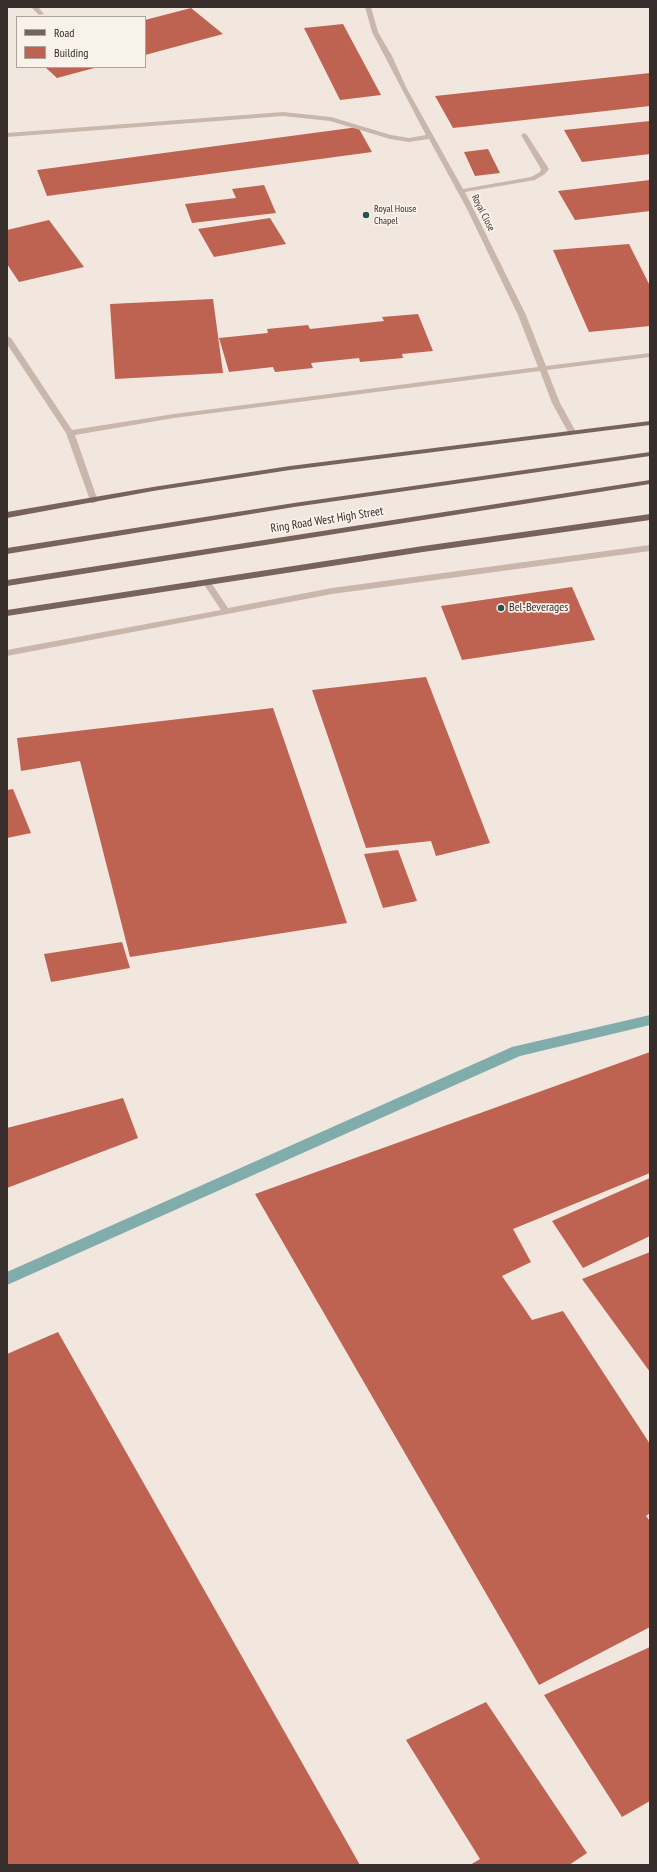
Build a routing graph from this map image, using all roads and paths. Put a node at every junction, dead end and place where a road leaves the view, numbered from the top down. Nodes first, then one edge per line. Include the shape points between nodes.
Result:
1 (34, 7) edge
2 (368, 7) edge
3 (41, 14) dead end
4 (7, 135) edge
5 (524, 135) dead end
6 (429, 136) junction
7 (461, 191) junction
8 (7, 338) edge
9 (650, 355) edge
10 (542, 369) junction
11 (650, 423) edge
12 (572, 432) junction
13 (70, 433) junction
14 (650, 454) edge
15 (650, 482) edge
16 (94, 501) junction
17 (7, 515) edge
18 (650, 517) edge
19 (650, 548) edge
20 (7, 551) edge
21 (7, 583) edge
22 (207, 583) junction
23 (226, 611) junction
24 (7, 613) edge
25 (7, 653) edge

1 - 3 lane
2 - 6 lane, Royal Close via 375,32
4 - 6 lane via 283,114 331,119 390,137 409,140
5 - 7 lane via 545,169 543,173 533,179
6 - 7 lane, Royal Close
7 - 10 lane, Royal Close via 522,315
8 - 13 lane
9 - 10 lane
10 - 12 lane, Royal Close
10 - 13 lane via 174,416
11 - 12 main road
12 - 16 main road via 290,468 153,489
13 - 16 lane
14 - 20 main road, Ring Road West High Street via 294,504
15 - 21 main road, Ring Road West High Street
16 - 17 main road
18 - 22 main road
19 - 23 lane via 332,591
22 - 23 lane
22 - 24 main road
23 - 25 lane

